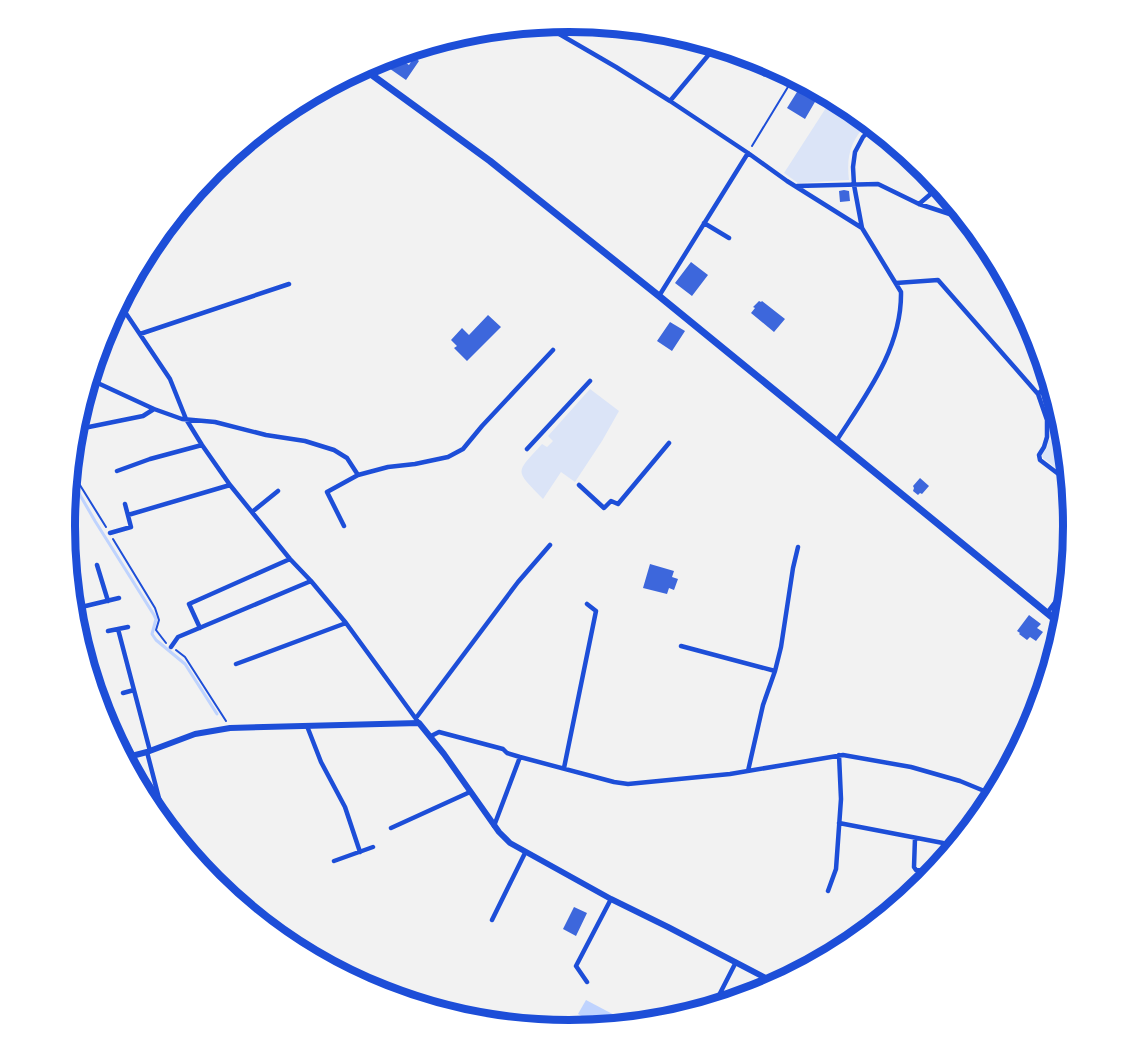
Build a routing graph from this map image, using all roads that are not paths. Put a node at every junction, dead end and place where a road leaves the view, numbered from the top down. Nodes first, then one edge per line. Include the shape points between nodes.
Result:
1 (556, 32) edge
2 (706, 51) edge
3 (709, 54) joint
4 (370, 74) edge
5 (670, 101) junction
6 (867, 132) edge
7 (748, 153) junction
8 (855, 185) junction
9 (796, 186) junction
10 (933, 192) edge
11 (919, 204) junction
12 (953, 215) edge
13 (705, 223) junction
14 (862, 228) junction
15 (729, 238) dead end
16 (896, 283) junction
17 (289, 284) dead end
18 (659, 296) junction
19 (124, 311) edge
20 (140, 334) junction
21 (553, 350) dead end
22 (590, 381) dead end
23 (96, 383) edge
24 (1043, 389) edge
25 (1038, 394) junction
26 (153, 410) junction
27 (186, 419) junction
28 (84, 428) edge
29 (837, 440) junction
30 (669, 443) dead end
31 (202, 445) junction
32 (527, 449) dead end
33 (117, 471) dead end
34 (358, 475) junction
35 (1060, 475) edge
36 (230, 485) junction
37 (579, 485) dead end
38 (278, 492) dead end
39 (125, 504) dead end
40 (252, 512) junction
41 (128, 515) junction
42 (344, 526) dead end
43 (110, 533) road end
44 (550, 545) dead end
45 (798, 547) dead end
46 (290, 559) junction
47 (97, 565) dead end
48 (311, 581) junction
49 (119, 598) dead end
50 (1058, 599) edge
51 (108, 601) junction
52 (586, 604) dead end
53 (82, 607) edge
54 (1047, 613) junction
55 (1054, 619) edge
56 (346, 623) junction
57 (128, 627) dead end
58 (200, 628) junction
59 (118, 629) junction
60 (108, 631) dead end
61 (681, 646) dead end
62 (171, 647) road end
63 (236, 664) dead end
64 (775, 671) junction
65 (134, 690) junction
66 (123, 693) dead end
67 (417, 720) junction
68 (306, 726) junction
69 (431, 736) junction
70 (148, 752) junction
71 (839, 755) junction
72 (132, 756) edge
73 (520, 757) junction
74 (564, 768) junction
75 (748, 771) junction
76 (985, 791) edge
77 (471, 792) junction
78 (160, 803) edge
79 (839, 823) junction
80 (494, 826) junction
81 (391, 828) dead end
82 (915, 838) junction
83 (943, 843) dead end
84 (374, 847) dead end
85 (360, 852) junction
86 (525, 853) junction
87 (334, 861) dead end
88 (922, 870) edge
89 (828, 891) dead end
90 (611, 899) junction
91 (492, 920) dead end
92 (736, 962) junction
93 (766, 978) edge
94 (587, 982) dead end
95 (719, 996) edge

1 - 5 street
2 - 3 street
3 - 5 street
4 - 18 main road via 489,161
5 - 7 street
6 - 8 street via 855,152
7 - 9 street
7 - 13 street
8 - 9 street
8 - 11 street via 878,184
8 - 14 street
9 - 14 street
10 - 11 street
11 - 12 street
13 - 15 street
13 - 18 street
14 - 16 street
16 - 25 street via 938,280
16 - 29 street via 901,304 881,372
17 - 20 street
18 - 29 main road
19 - 20 street
20 - 27 street via 170,379
21 - 34 street via 463,449 448,457 387,466
22 - 32 street
23 - 26 street
24 - 25 street
25 - 35 street via 1047,420 1040,460
26 - 27 street
26 - 28 street via 143,416
27 - 31 street
27 - 34 street via 215,422 334,450 347,458
29 - 54 main road
30 - 37 street via 618,504 611,501 604,508
31 - 33 street
31 - 36 street
34 - 42 street via 327,492
36 - 40 street
36 - 41 street
38 - 40 street
39 - 41 street
40 - 46 street
41 - 43 street via 131,527
44 - 67 street via 518,582
45 - 64 street
46 - 48 street
46 - 58 street via 189,604
47 - 51 street
48 - 56 street
48 - 58 street
49 - 51 street
50 - 54 street
51 - 53 street
52 - 74 street via 596,611
54 - 55 main road
56 - 63 street
56 - 67 street
57 - 59 street
58 - 62 street via 178,637
59 - 60 street
59 - 65 street
61 - 64 street
64 - 75 street
65 - 66 street
65 - 70 street
67 - 68 street
67 - 69 street
68 - 70 street via 230,728 195,734
68 - 85 street via 345,807
69 - 73 street via 439,732 503,748
69 - 77 street
70 - 72 street
70 - 78 street
71 - 75 street
71 - 76 street via 911,767
71 - 79 street
73 - 74 street
73 - 80 street
74 - 75 street via 628,784
77 - 80 street
77 - 81 street
79 - 82 street
79 - 89 street via 836,869
80 - 86 street
82 - 83 street
82 - 88 street via 914,867
84 - 85 street
85 - 87 street
86 - 90 street
86 - 91 street
90 - 92 street
90 - 94 street via 576,966
92 - 93 street
92 - 95 street

